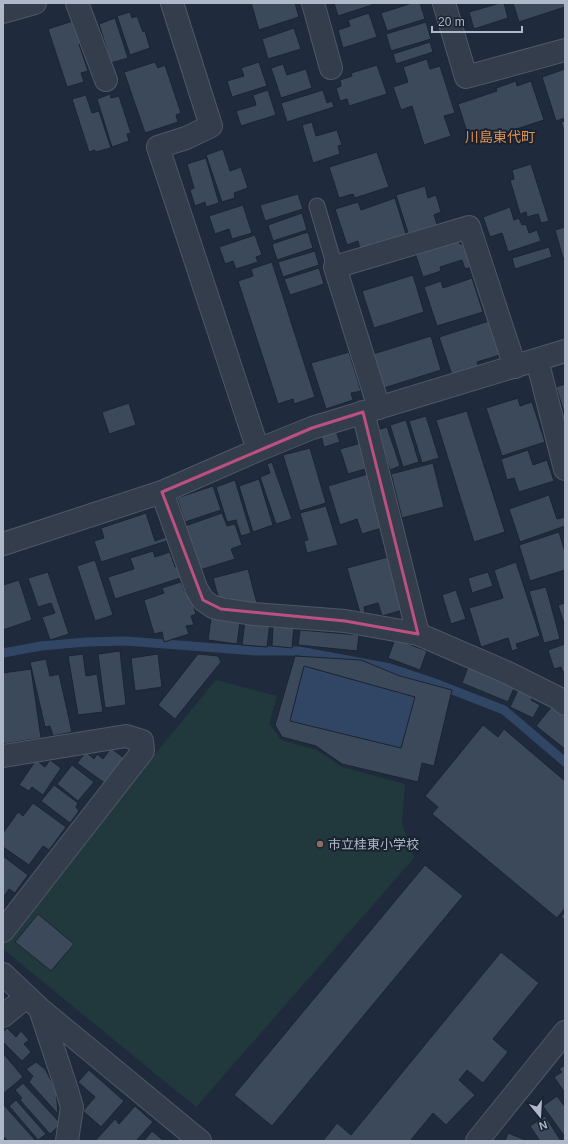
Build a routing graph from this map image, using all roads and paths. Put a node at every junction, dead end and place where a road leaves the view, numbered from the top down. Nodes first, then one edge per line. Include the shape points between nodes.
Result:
1 (35, 3) edge
2 (77, 3) edge
3 (172, 3) edge
4 (313, 3) edge
5 (444, 3) edge
6 (3, 12) edge
7 (565, 50) edge
8 (331, 68) dead end
9 (106, 80) dead end
10 (317, 206) dead end
11 (335, 267) junction
12 (565, 351) edge
13 (537, 360) junction
14 (515, 367) junction
15 (371, 410) junction
16 (258, 450) junction
17 (565, 469) edge
18 (162, 492) junction
19 (3, 544) edge
20 (418, 634) junction
21 (565, 704) edge
22 (3, 756) edge
23 (3, 931) edge
24 (3, 974) edge
25 (33, 1003) junction
26 (3, 1016) edge
27 (565, 1032) edge
28 (67, 1141) edge
29 (200, 1141) edge
30 (477, 1141) edge

1 - 6 street
2 - 9 street
3 - 16 street via 211,126 158,147
4 - 8 street
5 - 7 street via 466,77
10 - 11 lane
11 - 14 street via 469,227
11 - 15 street
12 - 13 street
13 - 14 street
13 - 17 street
14 - 15 street
15 - 16 street via 312,428
15 - 20 street
16 - 18 street
18 - 19 street
18 - 20 street via 196,588 203,600 213,607 254,614 345,621
20 - 21 street via 506,672
22 - 23 street via 126,736 142,742 143,751
24 - 25 street
25 - 26 street
25 - 28 street via 72,1107
25 - 29 street
27 - 30 street

